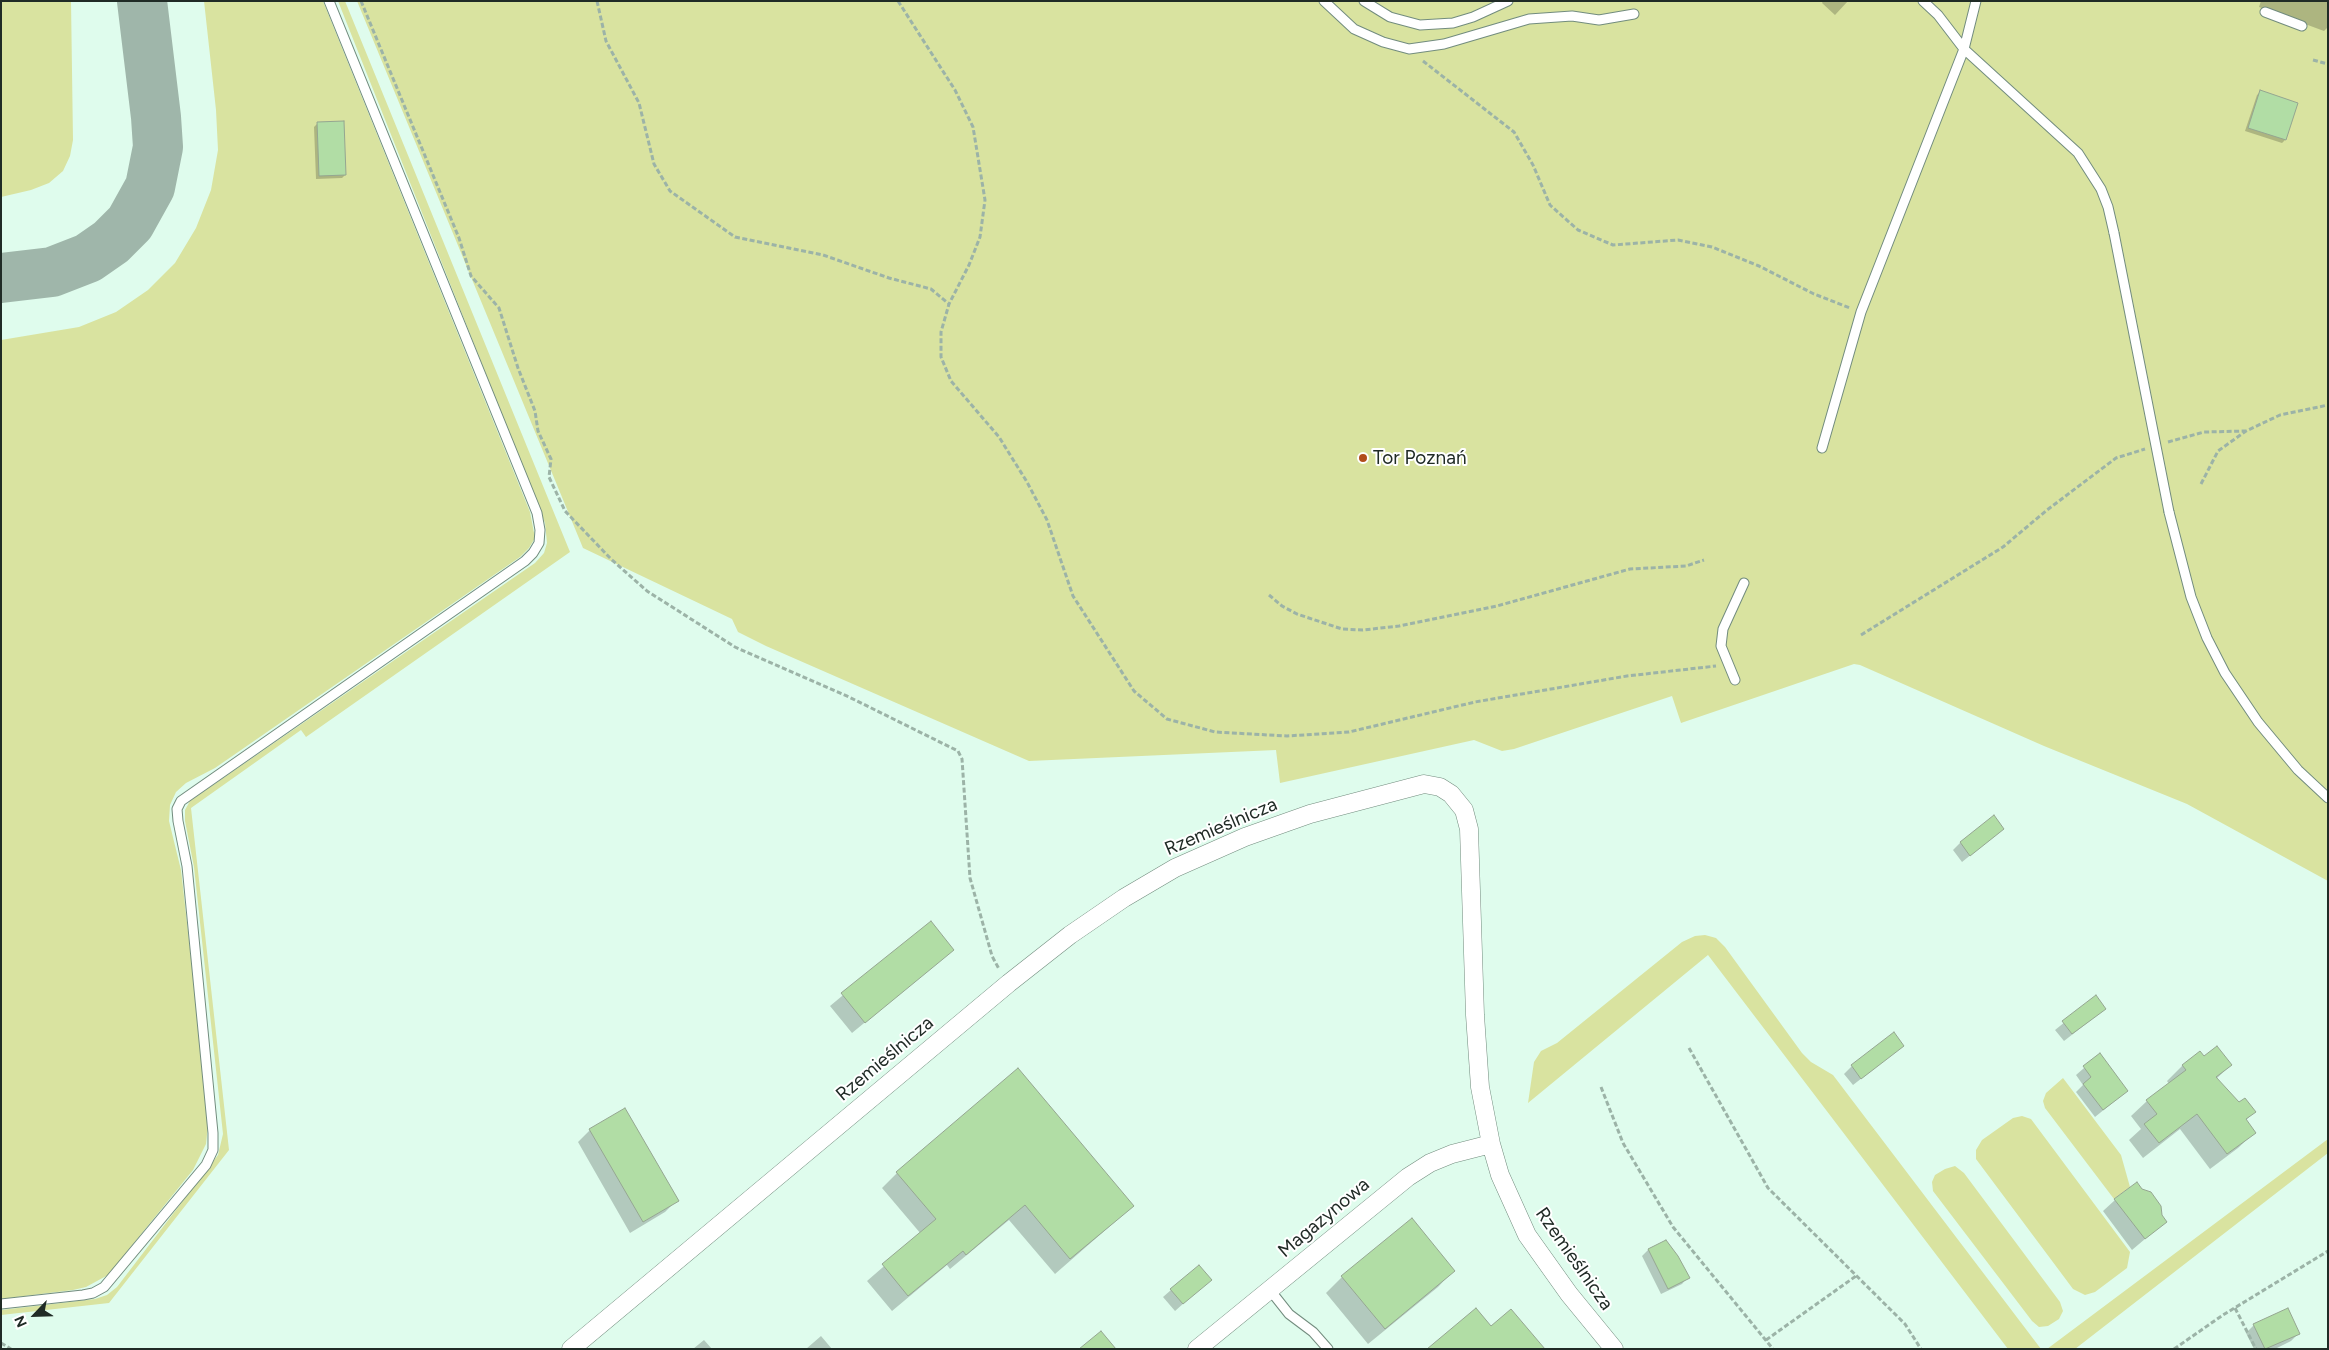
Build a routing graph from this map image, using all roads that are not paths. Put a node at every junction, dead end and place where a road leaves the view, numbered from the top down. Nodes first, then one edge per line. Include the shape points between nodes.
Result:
1 (329, 1) edge
2 (1324, 1) edge
3 (1364, 1) edge
4 (1508, 1) edge
5 (1923, 1) edge
6 (1976, 1) edge
7 (2265, 12) dead end
8 (1634, 14) dead end
9 (2302, 26) dead end
10 (1964, 49) junction
11 (1822, 448) dead end
12 (1744, 584) dead end
13 (1735, 680) dead end
14 (2328, 798) edge
15 (1491, 1144) junction
16 (1270, 1290) junction
17 (1, 1304) edge
18 (571, 1349) edge
19 (1196, 1349) edge
20 (1328, 1349) edge
21 (1614, 1349) edge

1 - 17 lane via 537,513 539,543 525,561 181,801 177,809 178,821 187,866 213,1150 206,1165 104,1286 83,1295
2 - 8 lane via 1354,29 1409,49 1444,44 1529,19 1572,16 1599,20
3 - 4 lane via 1390,17 1420,25 1453,23
5 - 10 lane
6 - 10 lane
7 - 9 lane
10 - 11 lane via 1861,312
10 - 14 lane, bridge via 2078,153 2101,190 2114,233 2169,512 2191,597 2225,673 2258,722 2298,770
12 - 13 lane via 1723,629 1720,646
15 - 16 street, Magazynowa via 1452,1154 1408,1177
15 - 18 street, Rzemieślnicza via 1479,1069 1469,829 1464,810 1452,794 1440,787 1424,784 1310,814 1245,837 1184,864 1116,903 1008,983
15 - 21 street, Rzemieślnicza via 1500,1175 1527,1235 1568,1294
16 - 19 street, Magazynowa
16 - 20 lane via 1289,1314 1313,1332

